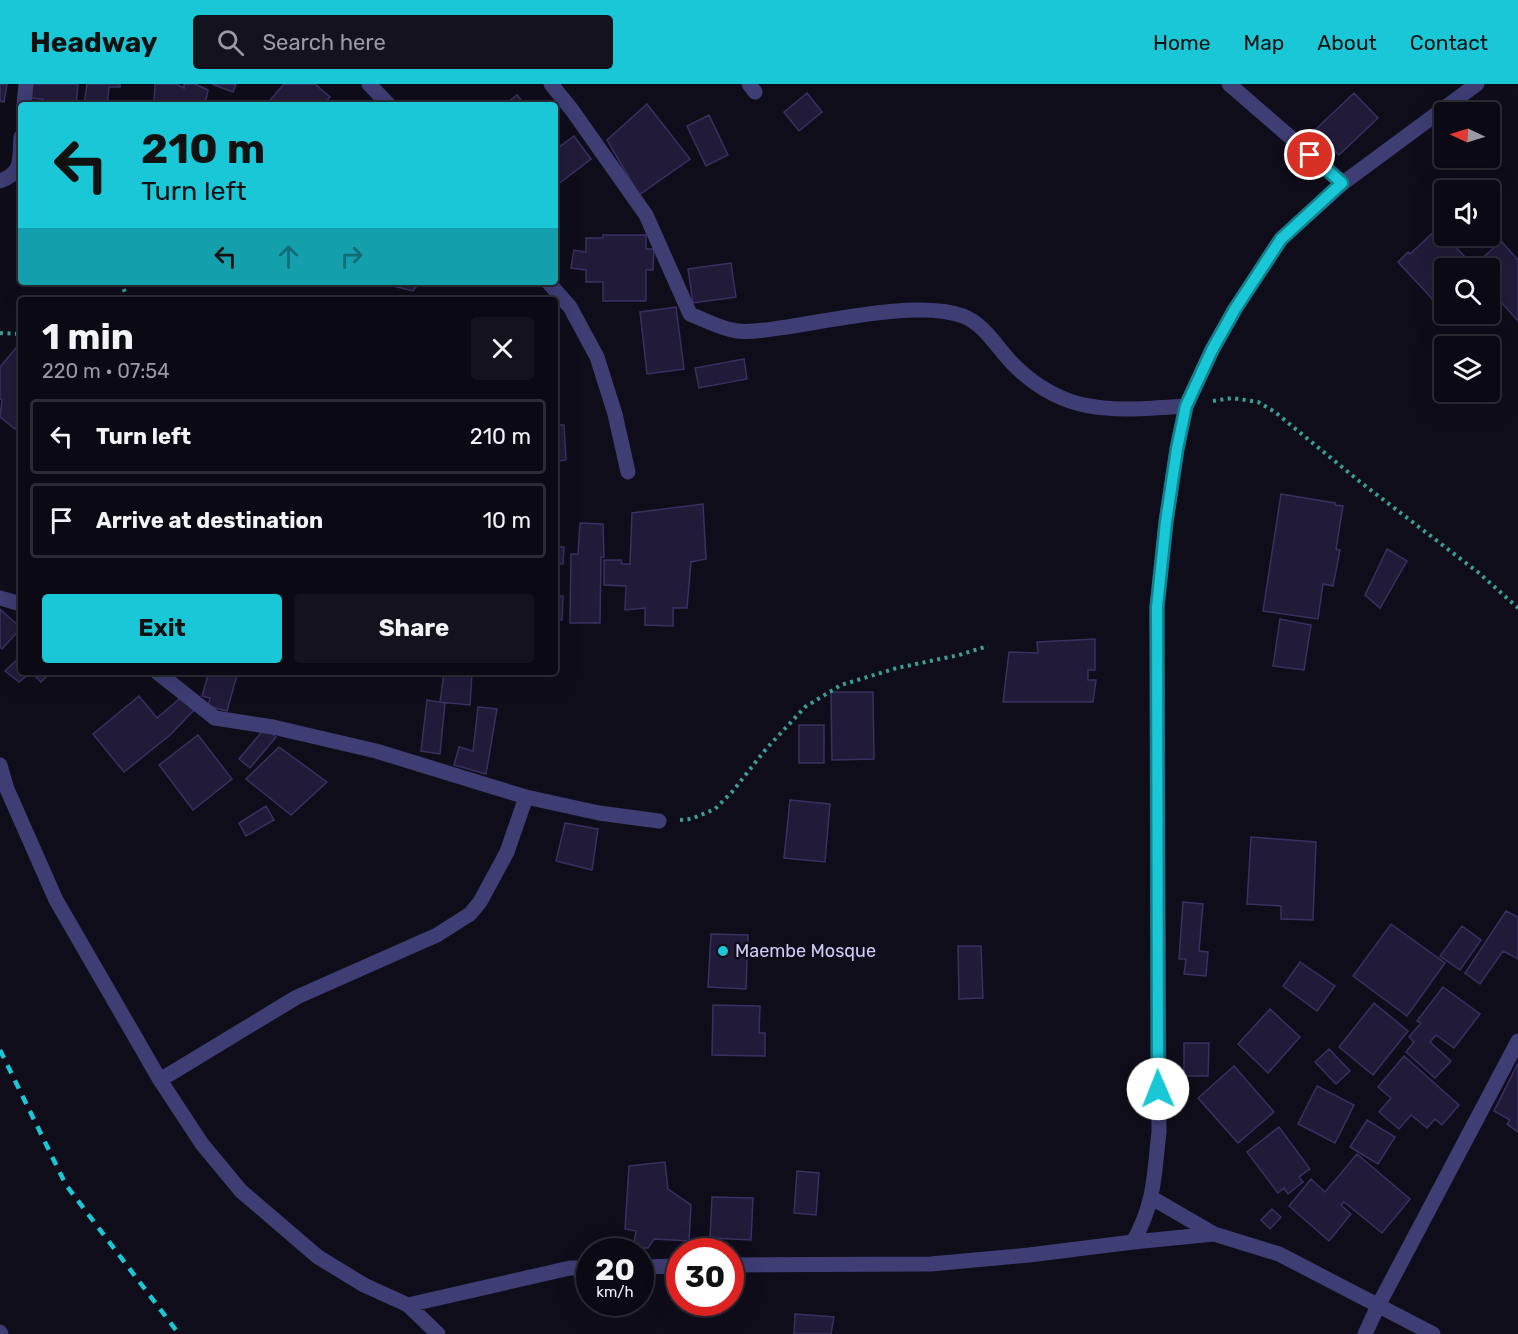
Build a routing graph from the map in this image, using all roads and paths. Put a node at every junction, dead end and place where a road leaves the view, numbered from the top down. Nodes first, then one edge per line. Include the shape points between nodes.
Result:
1 (26, 84) edge
2 (369, 84) edge
3 (551, 84) edge
4 (1229, 84) edge
5 (1477, 84) edge
6 (24, 102) edge
7 (385, 102) edge
8 (18, 162) edge
9 (0, 181) edge
10 (1342, 183) junction
11 (552, 285) edge
12 (0, 333) edge
13 (18, 334) edge
14 (1186, 406) junction
15 (628, 472) dead end
16 (0, 598) edge
17 (18, 603) edge
18 (1518, 608) edge
19 (988, 646) dead end
20 (161, 675) edge
21 (0, 765) edge
22 (526, 797) junction
23 (658, 821) joint
24 (1518, 1041) edge
25 (160, 1080) junction
26 (1152, 1198) junction
27 (1214, 1234) junction
28 (1133, 1242) junction
29 (744, 1265) edge
30 (576, 1268) edge
31 (408, 1305) junction
32 (1378, 1305) junction
33 (438, 1334) edge
34 (1365, 1334) edge
35 (1433, 1334) edge

1 - 6 street
2 - 7 street
3 - 14 street via 646,215 690,314 737,331 893,311 964,316 1044,390 1071,403 1103,409
4 - 10 street
5 - 10 street
8 - 9 street via 17,171
10 - 14 street via 1281,239 1235,309
11 - 15 street via 570,307 597,357
12 - 13 path
14 - 18 path via 1232,398 1258,402 1275,412
14 - 26 street via 1166,522 1157,607 1159,1132
16 - 17 street
19 - 23 path via 841,685 805,707 715,809 691,819
20 - 22 street via 215,718 376,751
21 - 25 street via 56,900
22 - 23 street
22 - 25 street via 507,852 470,914 437,934 297,997
24 - 32 street
25 - 31 street via 202,1144 241,1191 318,1257 364,1285
26 - 27 street
26 - 28 street
27 - 28 street
27 - 32 street via 1279,1254
28 - 29 street via 932,1264
30 - 31 street
31 - 33 street
32 - 34 street
32 - 35 street

